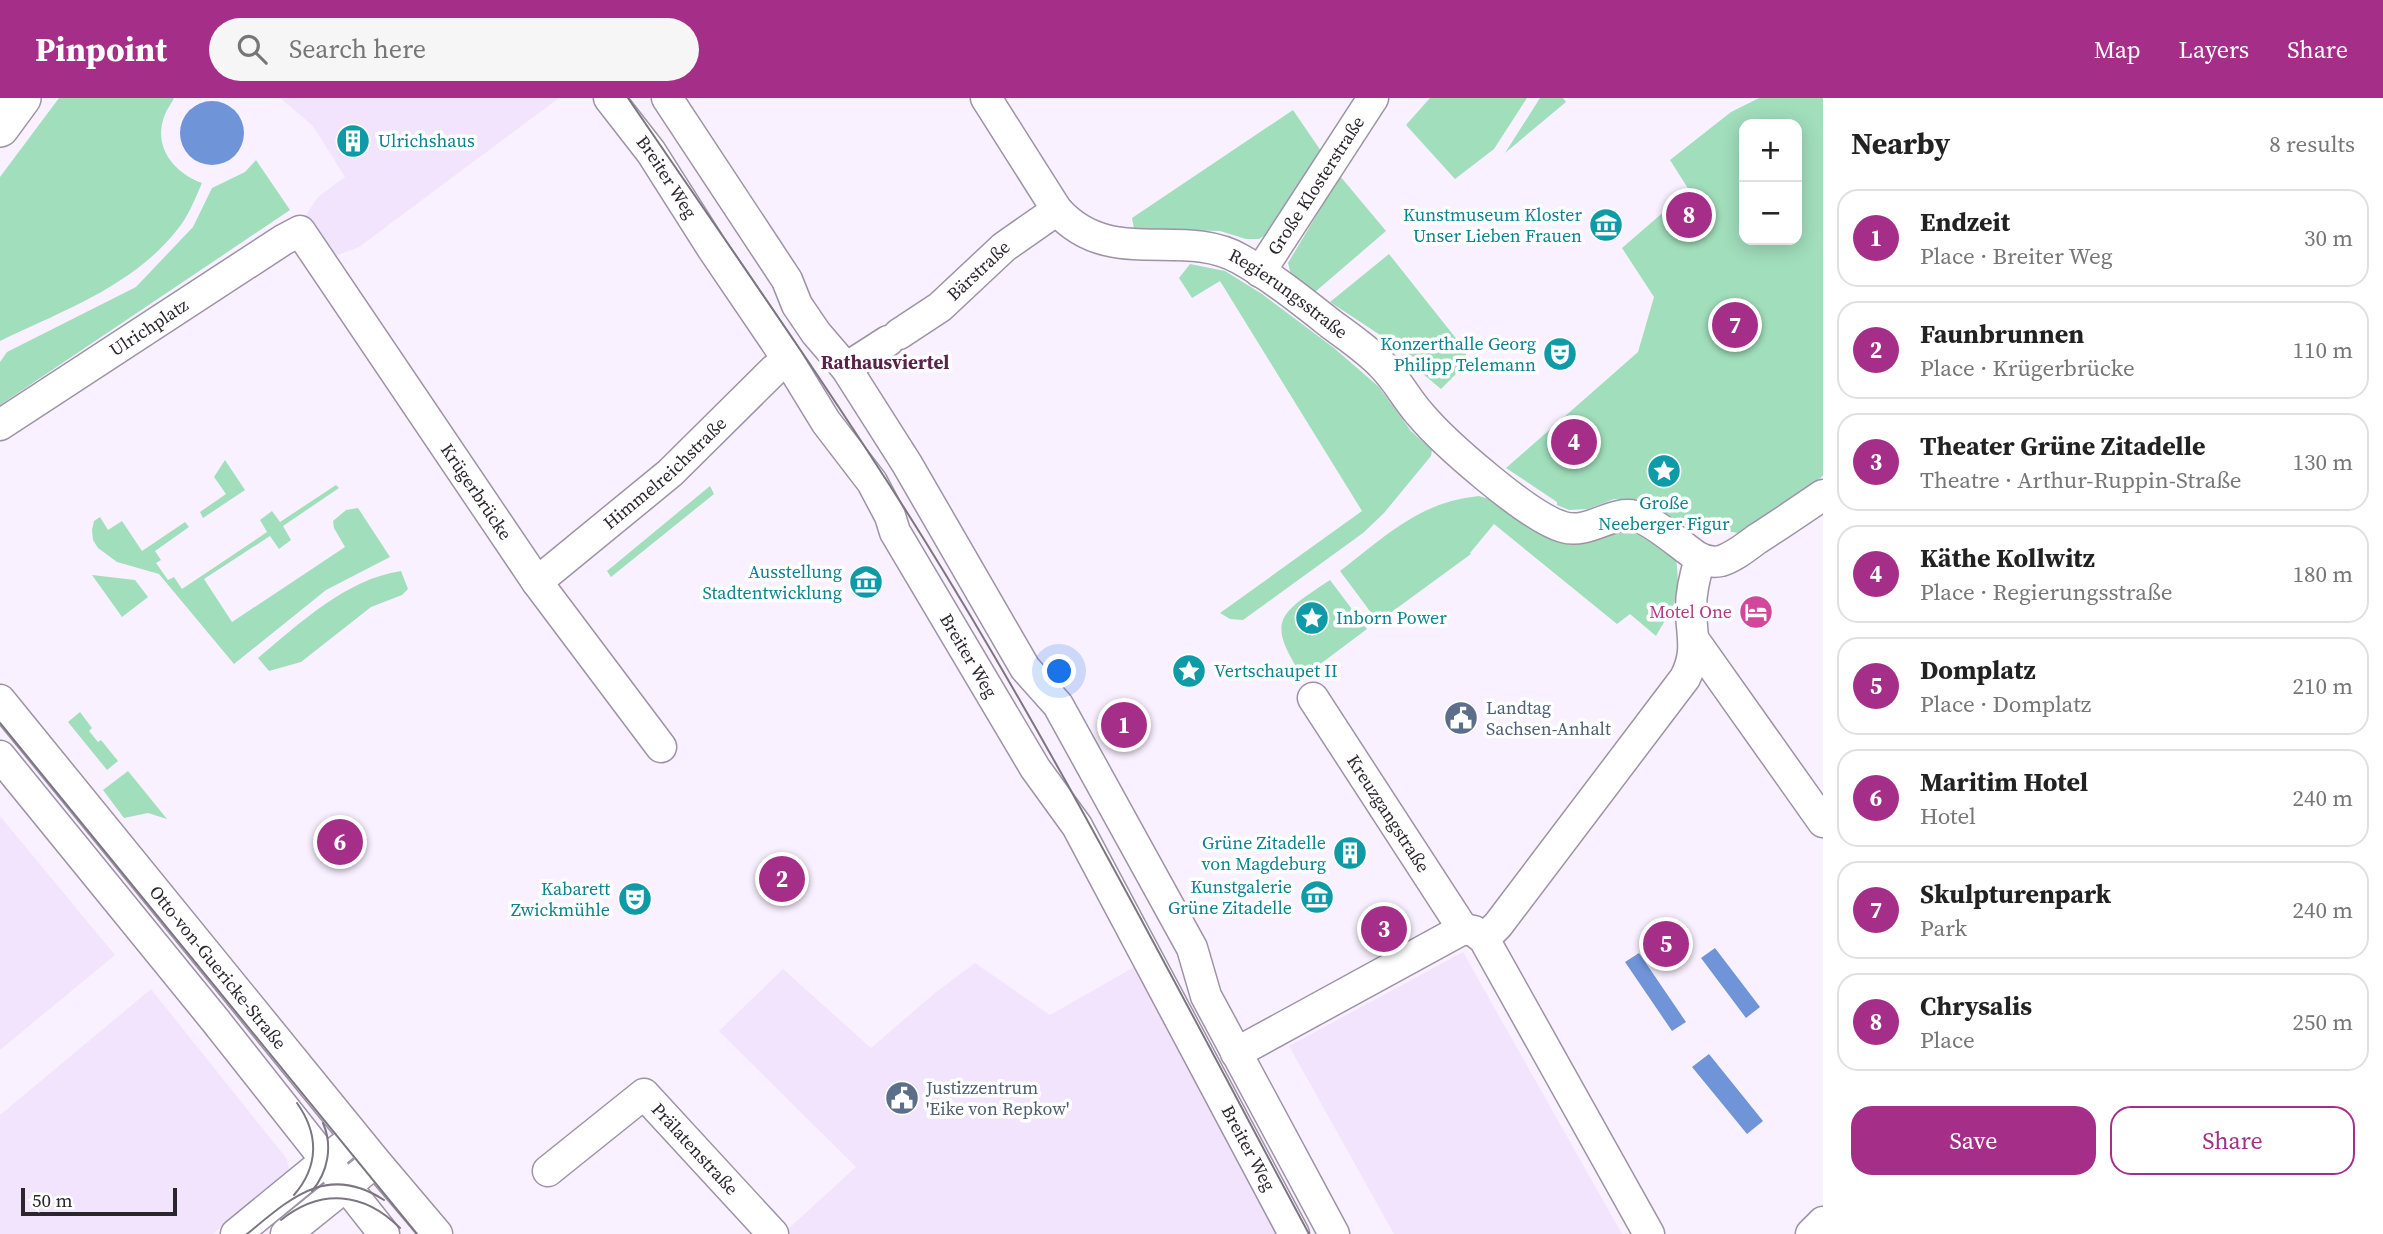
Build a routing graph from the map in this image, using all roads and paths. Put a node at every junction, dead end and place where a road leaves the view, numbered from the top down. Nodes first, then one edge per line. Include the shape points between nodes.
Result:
1 (22, 98) edge
2 (609, 98) edge
3 (667, 98) edge
4 (986, 98) edge
5 (1373, 98) edge
6 (0, 128) edge
7 (1057, 210) junction
8 (300, 231) joint
9 (1260, 272) junction
10 (788, 360) junction
11 (846, 368) junction
12 (0, 425) edge
13 (1823, 495) edge
14 (1700, 559) junction
15 (537, 582) junction
16 (1694, 640) junction
17 (1313, 698) dead end
18 (0, 700) edge
19 (661, 747) dead end
20 (0, 756) edge
21 (1823, 821) edge
22 (1473, 934) junction
23 (1236, 1053) junction
24 (355, 1137) junction
25 (327, 1160) junction
26 (376, 1162) junction
27 (548, 1171) dead end
28 (347, 1185) junction
29 (1823, 1222) edge
30 (236, 1234) edge
31 (286, 1234) edge
32 (384, 1234) edge
33 (437, 1234) edge
34 (773, 1234) edge
35 (1294, 1234) edge
36 (1334, 1234) edge
37 (1649, 1234) edge
38 (1811, 1234) edge

1 - 6 main road
2 - 10 street, Breiter Weg via 651,152
3 - 11 street, Breiter Weg via 787,280 797,305
4 - 7 street, Regierungsstraße
5 - 9 street, Große Klosterstraße
7 - 9 street, Regierungsstraße via 1077,229 1104,239 1210,248
7 - 11 street, Bärstraße via 1003,247 940,307
8 - 12 street, Ulrichplatz
8 - 15 street, Krügerbrücke
9 - 14 street, Regierungsstraße via 1372,356 1435,430 1523,504 1572,529 1638,516
10 - 15 street, Himmelreichstraße via 670,473
10 - 35 street, Breiter Weg via 826,422 872,482 895,532 1035,768 1077,826
11 - 23 street, Breiter Weg via 1025,668 1058,705 1192,948 1206,996
13 - 14 street via 1734,555 1718,561
14 - 16 street via 1691,598
15 - 19 street, Krügerbrücke
16 - 21 street
16 - 22 street via 1692,663 1682,683 1577,823 1498,925
17 - 22 street, Kreuzgangstraße
18 - 24 street, Otto-von-Guericke-Straße
20 - 25 street, Otto-von-Guericke-Straße
22 - 23 street
22 - 37 street, Kreuzgangstraße
23 - 36 street, Breiter Weg
24 - 25 street
24 - 26 street, Otto-von-Guericke-Straße
25 - 28 street, Otto-von-Guericke-Straße
25 - 30 street
26 - 28 street
26 - 33 street, Otto-von-Guericke-Straße
27 - 34 street, Prälatenstraße via 644,1094
28 - 31 street
28 - 32 street, Otto-von-Guericke-Straße
29 - 38 street

